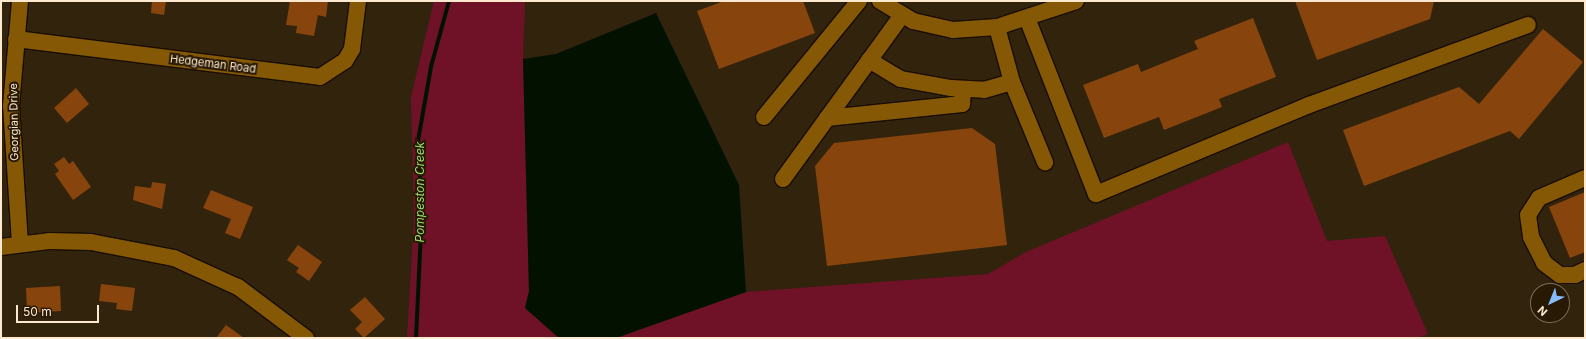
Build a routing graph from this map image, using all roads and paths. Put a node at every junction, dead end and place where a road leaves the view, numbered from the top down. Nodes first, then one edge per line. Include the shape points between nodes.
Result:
1 (20, 1) edge
2 (358, 1) edge
3 (859, 1) edge
4 (880, 1) edge
5 (1076, 1) edge
6 (902, 15) junction
7 (1027, 18) junction
8 (1528, 25) dead end
9 (997, 27) junction
10 (16, 39) junction
11 (869, 60) junction
12 (1012, 82) junction
13 (963, 89) junction
14 (764, 117) dead end
15 (827, 118) junction
16 (1045, 162) dead end
17 (783, 178) dead end
18 (1585, 178) edge
19 (20, 244) junction
20 (1, 247) edge
21 (1585, 270) edge
22 (306, 338) edge

1 - 10 street, Georgian Drive
2 - 10 street, Hedgeman Road via 352,49 345,61 320,76
3 - 14 street
4 - 6 street
5 - 7 street
6 - 9 street via 946,29
6 - 11 street
7 - 8 street via 1096,194 1308,105
7 - 9 street
9 - 12 street
10 - 19 street, Georgian Drive via 11,106
11 - 13 street via 901,79
11 - 15 street
12 - 13 street via 984,90
12 - 16 street
13 - 15 street via 962,104
15 - 17 street
18 - 21 street via 1539,198 1528,215 1531,237 1544,263 1560,275 1575,275
19 - 20 street
19 - 22 street via 91,242 174,258 238,287

